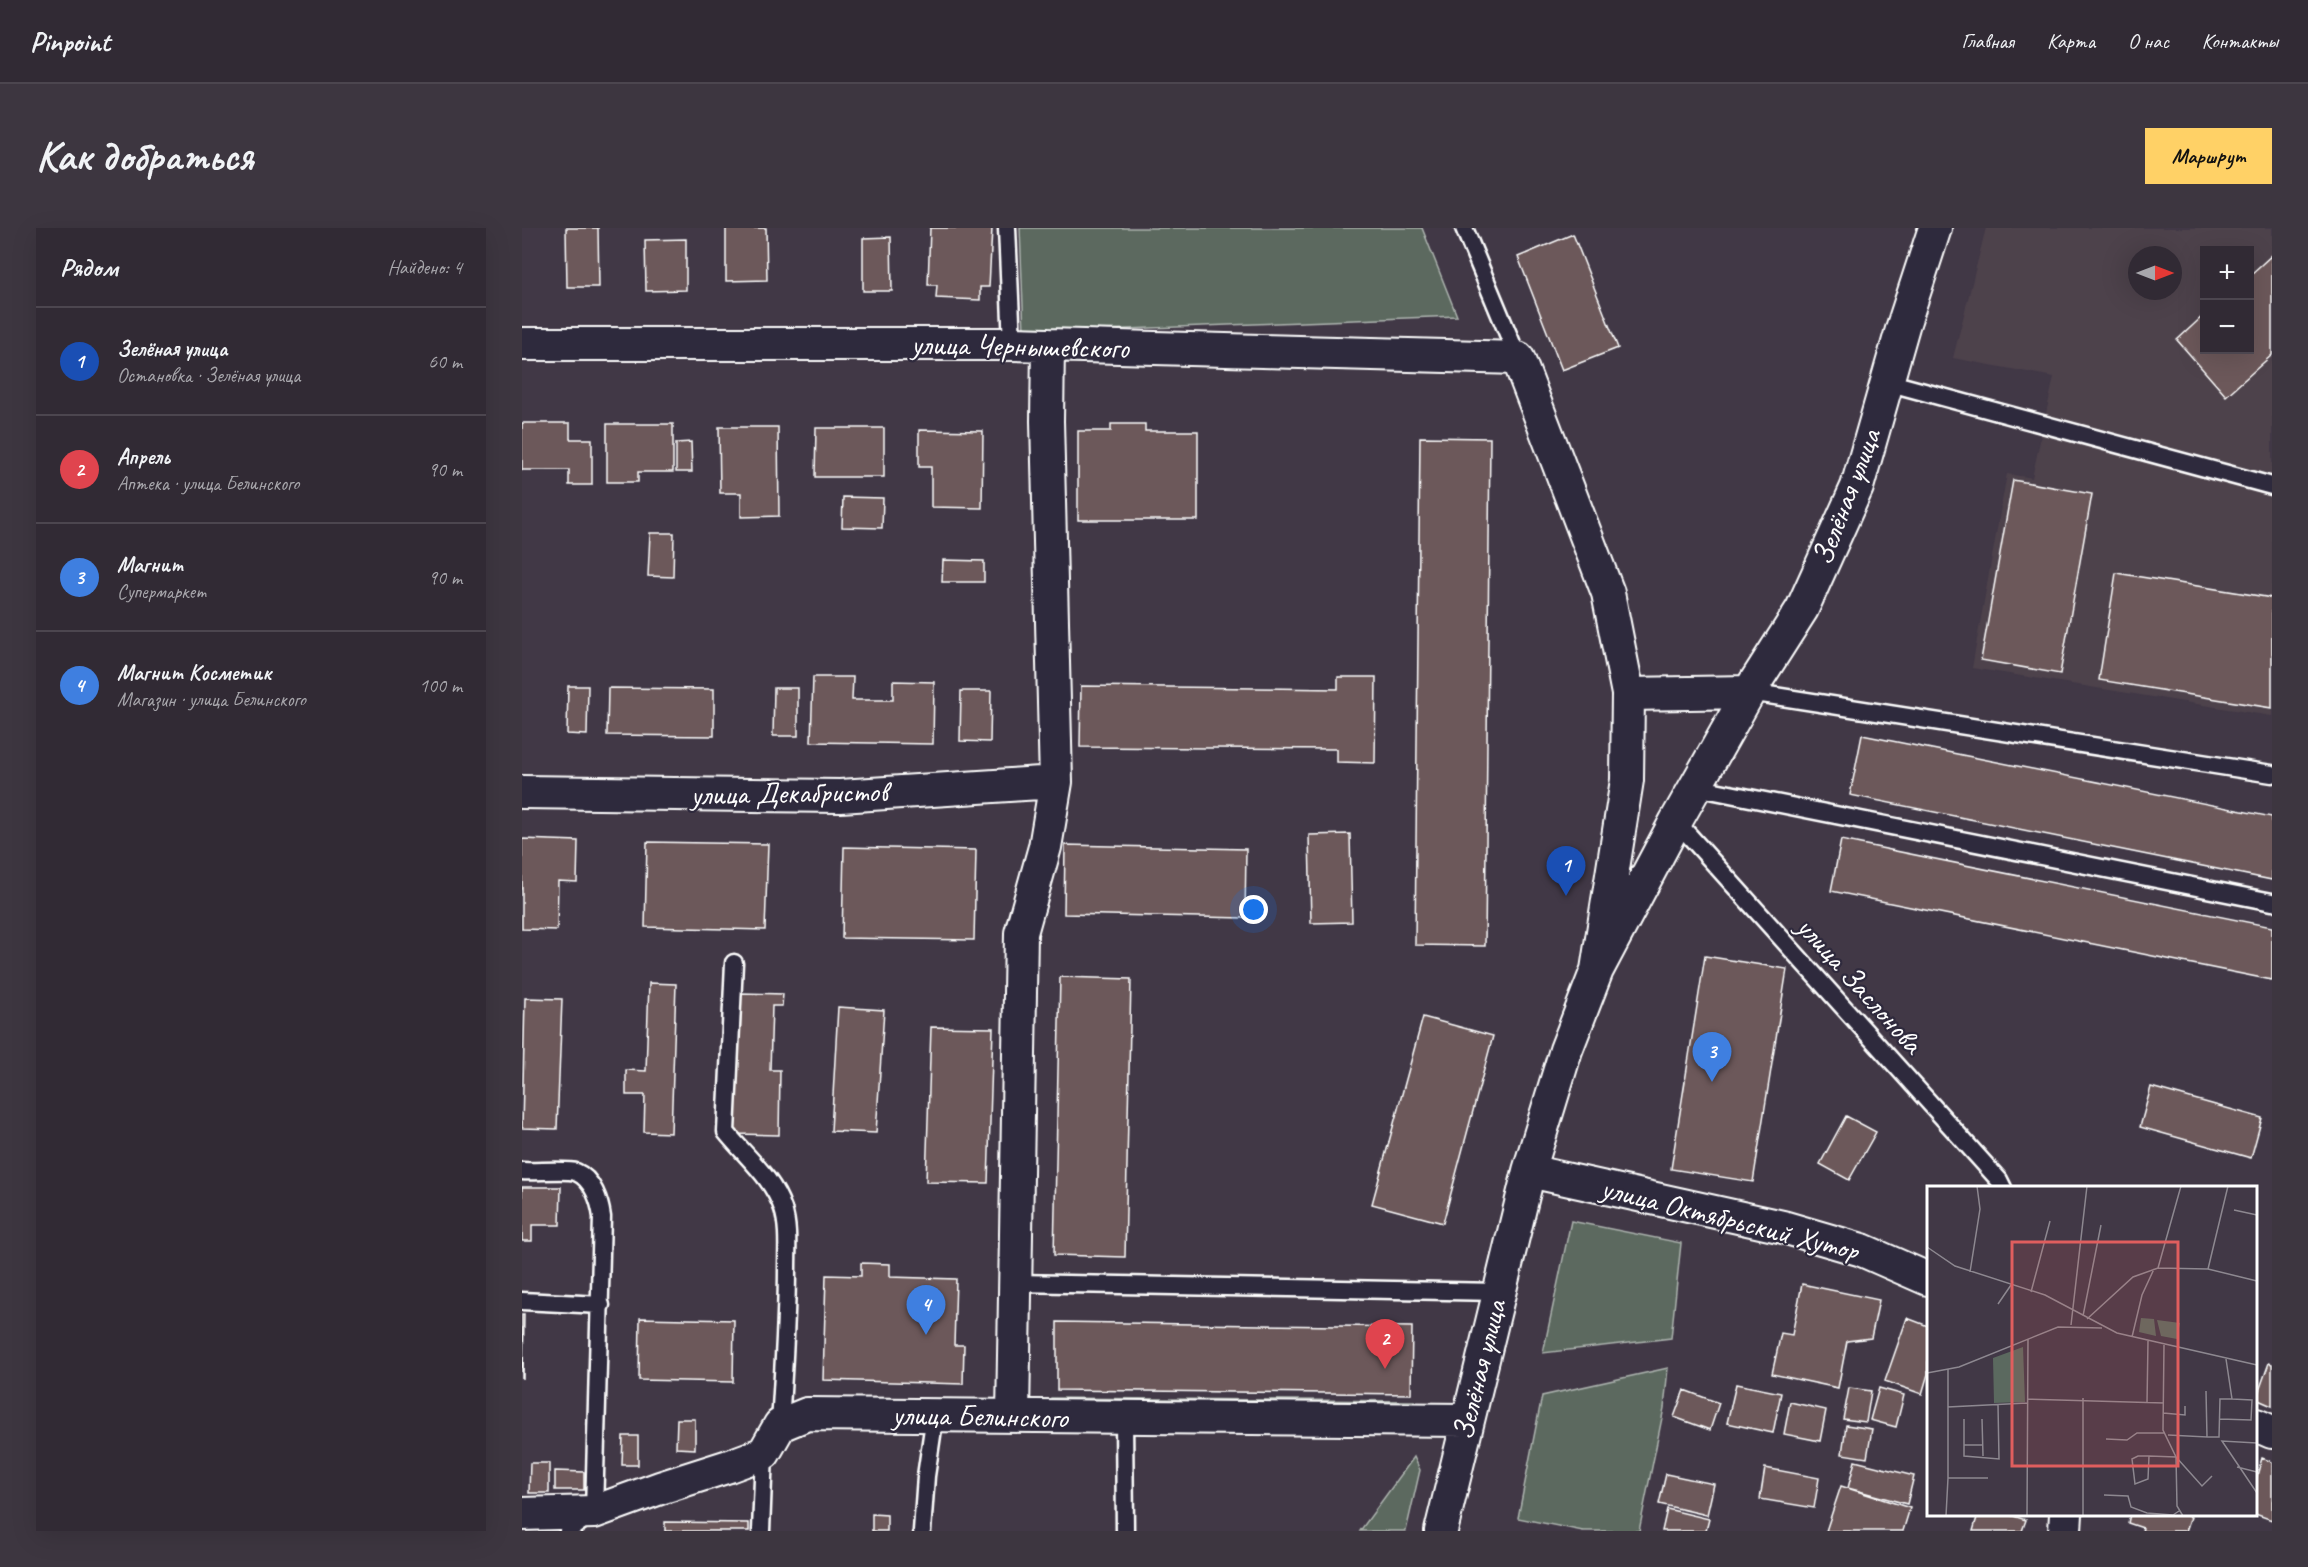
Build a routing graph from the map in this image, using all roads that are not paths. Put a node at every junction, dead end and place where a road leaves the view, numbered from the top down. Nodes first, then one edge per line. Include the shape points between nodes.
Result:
1 (1007, 228) edge
2 (1464, 228) edge
3 (1935, 228) edge
4 (522, 344) edge
5 (1012, 344) junction
6 (1048, 345) junction
7 (1518, 358) junction
8 (1887, 382) junction
9 (2272, 486) edge
10 (1749, 692) junction
11 (1628, 694) junction
12 (2272, 774) edge
13 (1056, 782) junction
14 (1695, 788) junction
15 (522, 792) edge
16 (1676, 821) junction
17 (2272, 902) edge
18 (734, 963) dead end
19 (1597, 970) junction
20 (522, 1171) edge
21 (1528, 1172) junction
22 (2002, 1186) edge
23 (1927, 1278) edge
24 (1015, 1283) junction
25 (1499, 1292) junction
26 (522, 1301) edge
27 (601, 1305) junction
28 (936, 1415) junction
29 (1013, 1416) junction
30 (1124, 1417) junction
31 (1466, 1420) junction
32 (780, 1425) junction
33 (2257, 1425) edge
34 (2272, 1432) edge
35 (764, 1453) junction
36 (594, 1512) junction
37 (522, 1514) edge
38 (2066, 1516) edge
39 (568, 1531) edge
40 (761, 1531) edge
41 (922, 1531) edge
42 (1125, 1531) edge
43 (1441, 1531) edge
44 (2065, 1531) edge

1 - 5 lane
2 - 7 lane
3 - 8 street, Зелёная улица
4 - 5 street, улица Чернышевского
5 - 6 street, улица Чернышевского
6 - 7 street, улица Чернышевского
6 - 13 street
7 - 11 street, Зелёная улица via 1608,593
8 - 9 lane
8 - 10 street, Зелёная улица via 1857,487 1802,609
10 - 11 street
10 - 12 lane
10 - 14 street, Зелёная улица
11 - 19 street, Зелёная улица via 1627,780
13 - 15 street, улица Декабристов via 840,796
13 - 24 street via 1045,847 1021,933
14 - 16 street, Зелёная улица
14 - 17 lane
16 - 19 street, Зелёная улица
16 - 22 lane, улица Заслонова
18 - 32 lane via 726,1132 773,1190 783,1210 787,1244
19 - 21 street, Зелёная улица via 1566,1050
20 - 27 lane via 576,1172 595,1193 602,1217
21 - 23 street, улица Октябрьский Хутор via 1783,1227 1862,1250
21 - 25 street, Зелёная улица
24 - 25 lane
24 - 29 street
25 - 31 street, Зелёная улица
26 - 27 lane
27 - 36 lane
28 - 29 street, улица Белинского
28 - 32 street, улица Белинского via 807,1414
28 - 41 lane
29 - 30 street, улица Белинского
30 - 31 street, улица Белинского
30 - 42 lane
31 - 43 street, Зелёная улица
32 - 35 street
33 - 34 street
35 - 36 street
35 - 40 lane
36 - 37 street
36 - 39 lane
38 - 44 street

